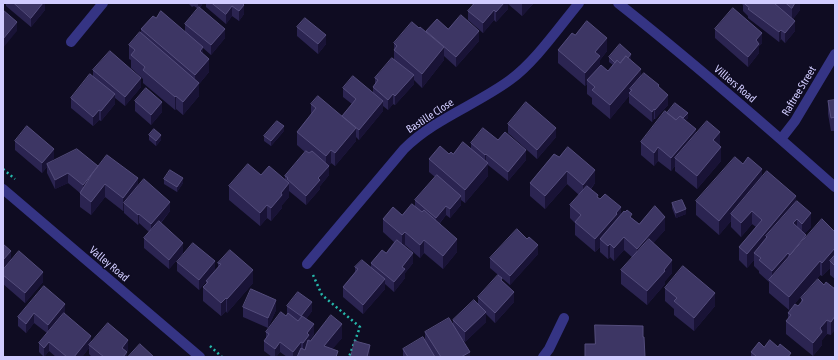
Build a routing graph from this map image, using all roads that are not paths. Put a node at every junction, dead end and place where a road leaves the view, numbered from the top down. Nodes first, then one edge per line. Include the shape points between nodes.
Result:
1 (103, 3) edge
2 (579, 3) edge
3 (618, 3) edge
4 (71, 42) dead end
5 (835, 54) edge
6 (781, 139) junction
7 (835, 186) edge
8 (3, 189) edge
9 (307, 264) road end
10 (564, 318) dead end
11 (200, 357) edge
12 (543, 357) edge

1 - 4 street
2 - 9 street, Bastille Close via 535,57 511,79 413,140
3 - 6 street, Villiers Road
5 - 6 street, Raftree Street via 795,121
6 - 7 street, Villiers Road
8 - 11 street, Valley Road
10 - 12 street

